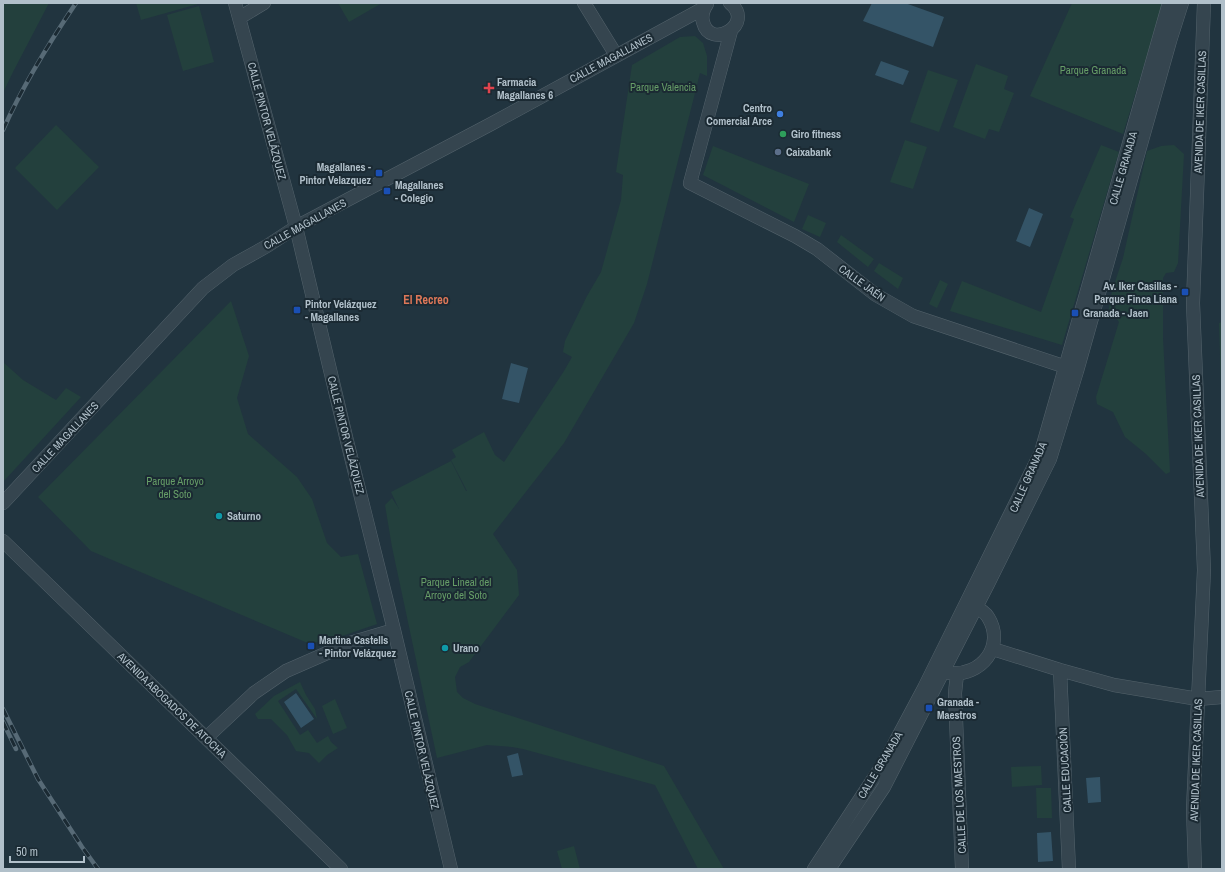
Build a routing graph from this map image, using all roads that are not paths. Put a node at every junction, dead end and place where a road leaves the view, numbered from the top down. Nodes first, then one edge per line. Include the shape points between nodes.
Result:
1 (235, 3) edge
2 (264, 3) edge
3 (584, 3) edge
4 (1169, 3) edge
5 (1182, 3) edge
6 (1204, 3) edge
7 (706, 6) edge
8 (736, 6) edge
9 (239, 18) junction
10 (669, 27) junction
11 (708, 29) junction
12 (731, 31) junction
13 (616, 55) junction
14 (719, 72) junction
15 (296, 228) junction
16 (1066, 367) junction
17 (3, 503) edge
18 (3, 542) edge
19 (971, 605) junction
20 (394, 630) junction
21 (993, 649) junction
22 (1060, 670) junction
23 (943, 672) junction
24 (956, 674) junction
25 (1222, 697) edge
26 (1198, 699) junction
27 (206, 738) junction
28 (341, 869) edge
29 (450, 869) edge
30 (814, 869) edge
31 (829, 869) edge
32 (962, 869) edge
33 (1069, 869) edge
34 (1195, 869) edge

1 - 9 street, CALLE PINTOR VELÁZQUEZ
2 - 9 street
3 - 13 street
4 - 16 street, CALLE GRANADA
5 - 19 street, CALLE GRANADA via 1050,459
6 - 26 street, AVENIDA DE IKER CASILLAS via 1193,303 1204,570
7 - 10 street, CALLE MAGALLANES
7 - 11 street via 702,17
8 - 12 street via 737,19
9 - 15 street, CALLE PINTOR VELÁZQUEZ
10 - 11 street, CALLE MAGALLANES
10 - 13 street, CALLE MAGALLANES
11 - 12 street, CALLE MAGALLANES via 722,35
11 - 14 street via 718,49
12 - 14 street
13 - 15 street, CALLE MAGALLANES
14 - 16 street, CALLE JAÉN via 690,183 817,249 876,295 913,316
15 - 17 street, CALLE MAGALLANES via 233,265 203,288
15 - 20 street, CALLE PINTOR VELÁZQUEZ
16 - 19 street, CALLE GRANADA via 1041,452
18 - 27 street, AVENIDA ABOGADOS DE ATOCHA
19 - 21 street via 988,616 994,630
19 - 23 street, CALLE GRANADA
19 - 30 street, CALLE GRANADA via 885,761
20 - 27 street via 350,643 286,671 254,693
20 - 29 street, CALLE PINTOR VELÁZQUEZ
21 - 22 street
21 - 24 street via 984,662 972,670
22 - 26 street via 1114,685
22 - 33 street, CALLE EDUCACIÓN
23 - 24 street
23 - 31 street, CALLE GRANADA via 884,787
24 - 32 street, CALLE DE LOS MAESTROS
25 - 26 street
26 - 34 street, AVENIDA DE IKER CASILLAS via 1193,809
27 - 28 street, AVENIDA ABOGADOS DE ATOCHA

